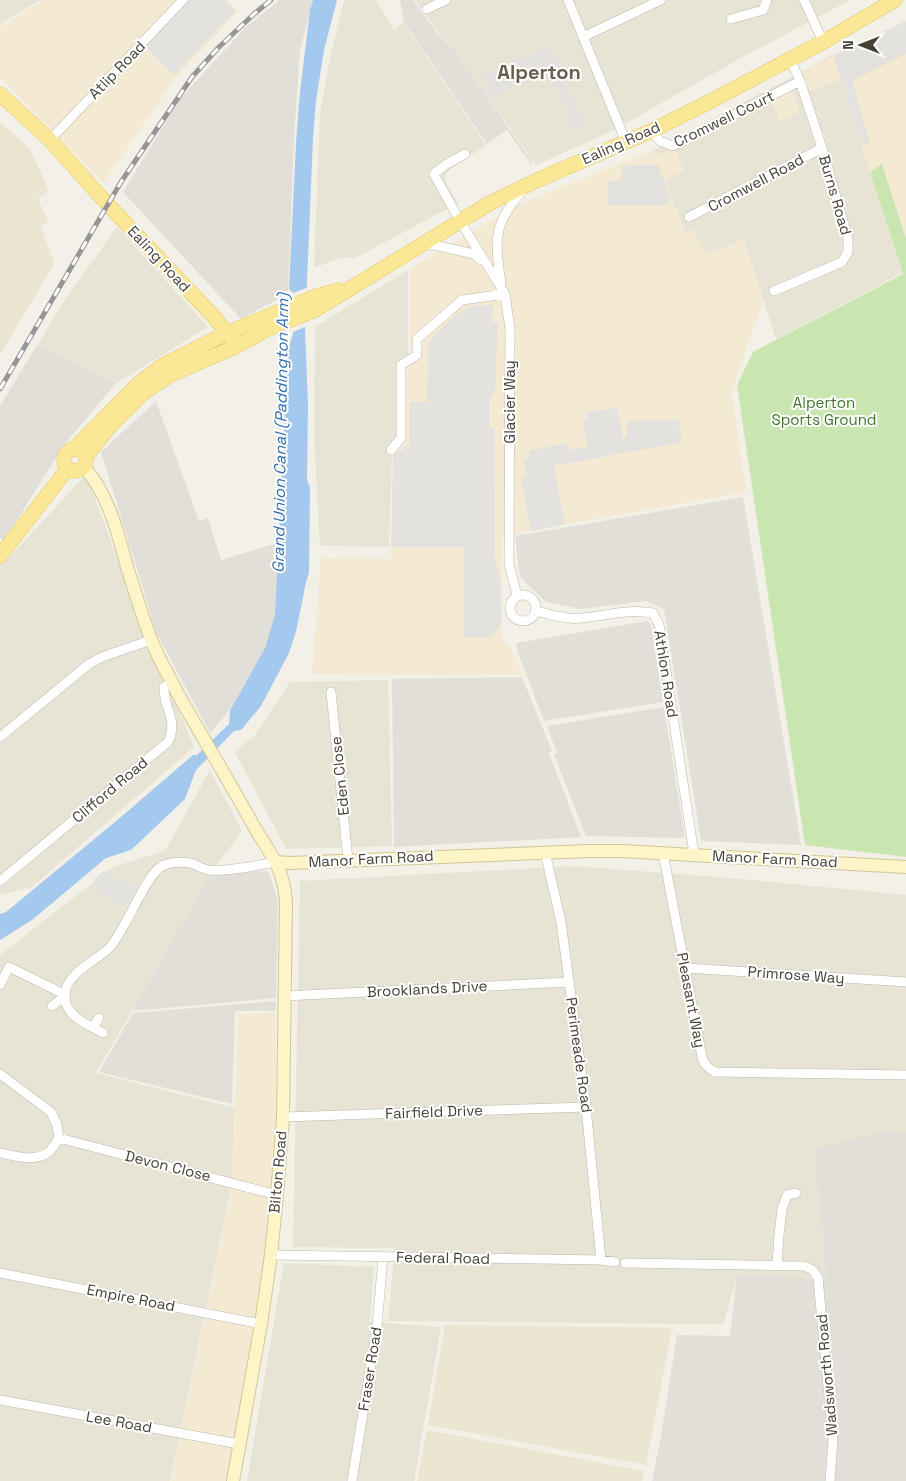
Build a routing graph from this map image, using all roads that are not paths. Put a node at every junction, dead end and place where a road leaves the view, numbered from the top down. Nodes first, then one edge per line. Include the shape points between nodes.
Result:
1 (183, 0) edge
2 (446, 0) edge
3 (568, 0) edge
4 (661, 0) edge
5 (767, 0) edge
6 (804, 0) edge
7 (895, 0) edge
8 (427, 9) dead end
9 (731, 20) dead end
10 (583, 37) junction
11 (823, 42) junction
12 (790, 59) junction
13 (800, 81) junction
14 (0, 94) edge
15 (651, 131) junction
16 (50, 140) junction
17 (626, 142) junction
18 (822, 148) junction
19 (465, 154) dead end
20 (528, 184) junction
21 (689, 218) dead end
22 (460, 222) junction
23 (425, 243) junction
24 (488, 264) junction
25 (774, 291) dead end
26 (503, 292) junction
27 (288, 315) junction
28 (268, 329) junction
29 (227, 333) junction
30 (237, 346) junction
31 (391, 450) dead end
32 (81, 457) junction
33 (68, 468) junction
34 (0, 556) edge
35 (517, 595) junction
36 (535, 611) junction
37 (151, 640) junction
38 (172, 682) junction
39 (330, 692) dead end
40 (0, 737) edge
41 (545, 852) junction
42 (663, 853) junction
43 (694, 854) junction
44 (348, 860) junction
45 (277, 862) junction
46 (906, 868) edge
47 (0, 881) edge
48 (686, 968) junction
49 (569, 982) junction
50 (906, 982) edge
51 (0, 985) edge
52 (66, 995) junction
53 (284, 996) junction
54 (52, 1006) dead end
55 (99, 1018) dead end
56 (93, 1027) junction
57 (103, 1033) dead end
58 (0, 1074) edge
59 (906, 1075) edge
60 (586, 1107) junction
61 (283, 1117) junction
62 (59, 1138) junction
63 (0, 1153) edge
64 (796, 1193) dead end
65 (277, 1195) junction
66 (271, 1255) junction
67 (383, 1257) junction
68 (601, 1260) junction
69 (614, 1262) dead end
70 (625, 1262) dead end
71 (777, 1265) junction
72 (0, 1273) edge
73 (261, 1324) junction
74 (0, 1400) edge
75 (239, 1444) junction
76 (233, 1481) edge
77 (352, 1481) edge
78 (830, 1481) edge

1 - 16 street, Atlip Road
2 - 8 street
3 - 10 street
4 - 10 street
5 - 9 street via 763,10
6 - 11 street
7 - 11 main road, Ealing Road
10 - 17 street
11 - 12 main road, Ealing Road
12 - 13 street, Burns Road
12 - 15 main road, Ealing Road
13 - 15 street, Cromwell Court via 673,146 660,141
13 - 18 street, Burns Road
14 - 16 main road, Ealing Road
15 - 17 main road, Ealing Road
16 - 29 main road, Ealing Road
17 - 20 main road, Ealing Road
18 - 21 street, Cromwell Road
18 - 25 street, Burns Road via 848,240 848,252 842,262
19 - 22 street, Glacier Way via 434,174
20 - 22 main road, Ealing Road
20 - 26 street via 500,221 497,244
22 - 23 main road, Ealing Road
22 - 24 street, Glacier Way
23 - 24 street via 474,254
23 - 27 main road, Ealing Road via 349,288
24 - 26 street, Glacier Way
26 - 31 street via 462,300 417,339 417,354 401,365 401,438
26 - 35 street, Glacier Way via 510,329 508,564
27 - 28 main road, Ealing Road
27 - 29 main road, Ealing Road
28 - 29 main road via 241,336
28 - 30 main road, Ealing Road
29 - 30 main road
29 - 32 main road via 163,365 138,384
30 - 32 main road, Ealing Road via 170,374 146,391
32 - 33 main road via 77,471
32 - 33 main road via 70,450 65,455
32 - 37 street via 117,530
33 - 34 main road
35 - 36 street via 532,598
35 - 36 street via 511,600 509,609 514,618 529,620
36 - 43 street, Athlon Road via 581,619 642,610 653,612 659,625
37 - 38 street
37 - 40 street via 102,656 89,664
38 - 45 street
38 - 47 street, Clifford Road via 164,687 172,723 168,742
39 - 44 street, Eden Close
41 - 42 street, Manor Farm Road
41 - 44 street, Manor Farm Road
41 - 49 street, Perimeade Road via 561,922
42 - 43 street, Manor Farm Road
42 - 48 street, Pleasant Way
43 - 46 street, Manor Farm Road
44 - 45 street, Manor Farm Road
45 - 52 street via 208,870 190,863 164,865 155,872 110,947 73,976
45 - 53 street, Bilton Road via 286,901
48 - 50 street, Primrose Way
48 - 59 street, Pleasant Way via 702,1057 704,1064 715,1072
49 - 53 street, Brooklands Drive
49 - 60 street, Perimeade Road
51 - 52 street via 9,967
52 - 54 street
52 - 56 street via 70,1012
53 - 61 street, Bilton Road
55 - 56 street
56 - 57 street
58 - 62 street via 51,1112
60 - 61 street, Fairfield Drive
60 - 68 street, Perimeade Road
61 - 65 street, Bilton Road
62 - 63 street via 50,1151 38,1158
62 - 65 street, Devon Close
64 - 71 street via 787,1195 782,1209
65 - 66 street, Bilton Road
66 - 67 street, Federal Road
66 - 73 street, Bilton Road
67 - 68 street, Federal Road
67 - 77 street, Fraser Road via 377,1327
68 - 69 street, Federal Road
70 - 71 street
71 - 78 street, Wadsworth Road via 804,1266 813,1270 818,1278 833,1440
72 - 73 street, Empire Road
73 - 75 street, Bilton Road
74 - 75 street, Lee Road
75 - 76 street, Bilton Road

